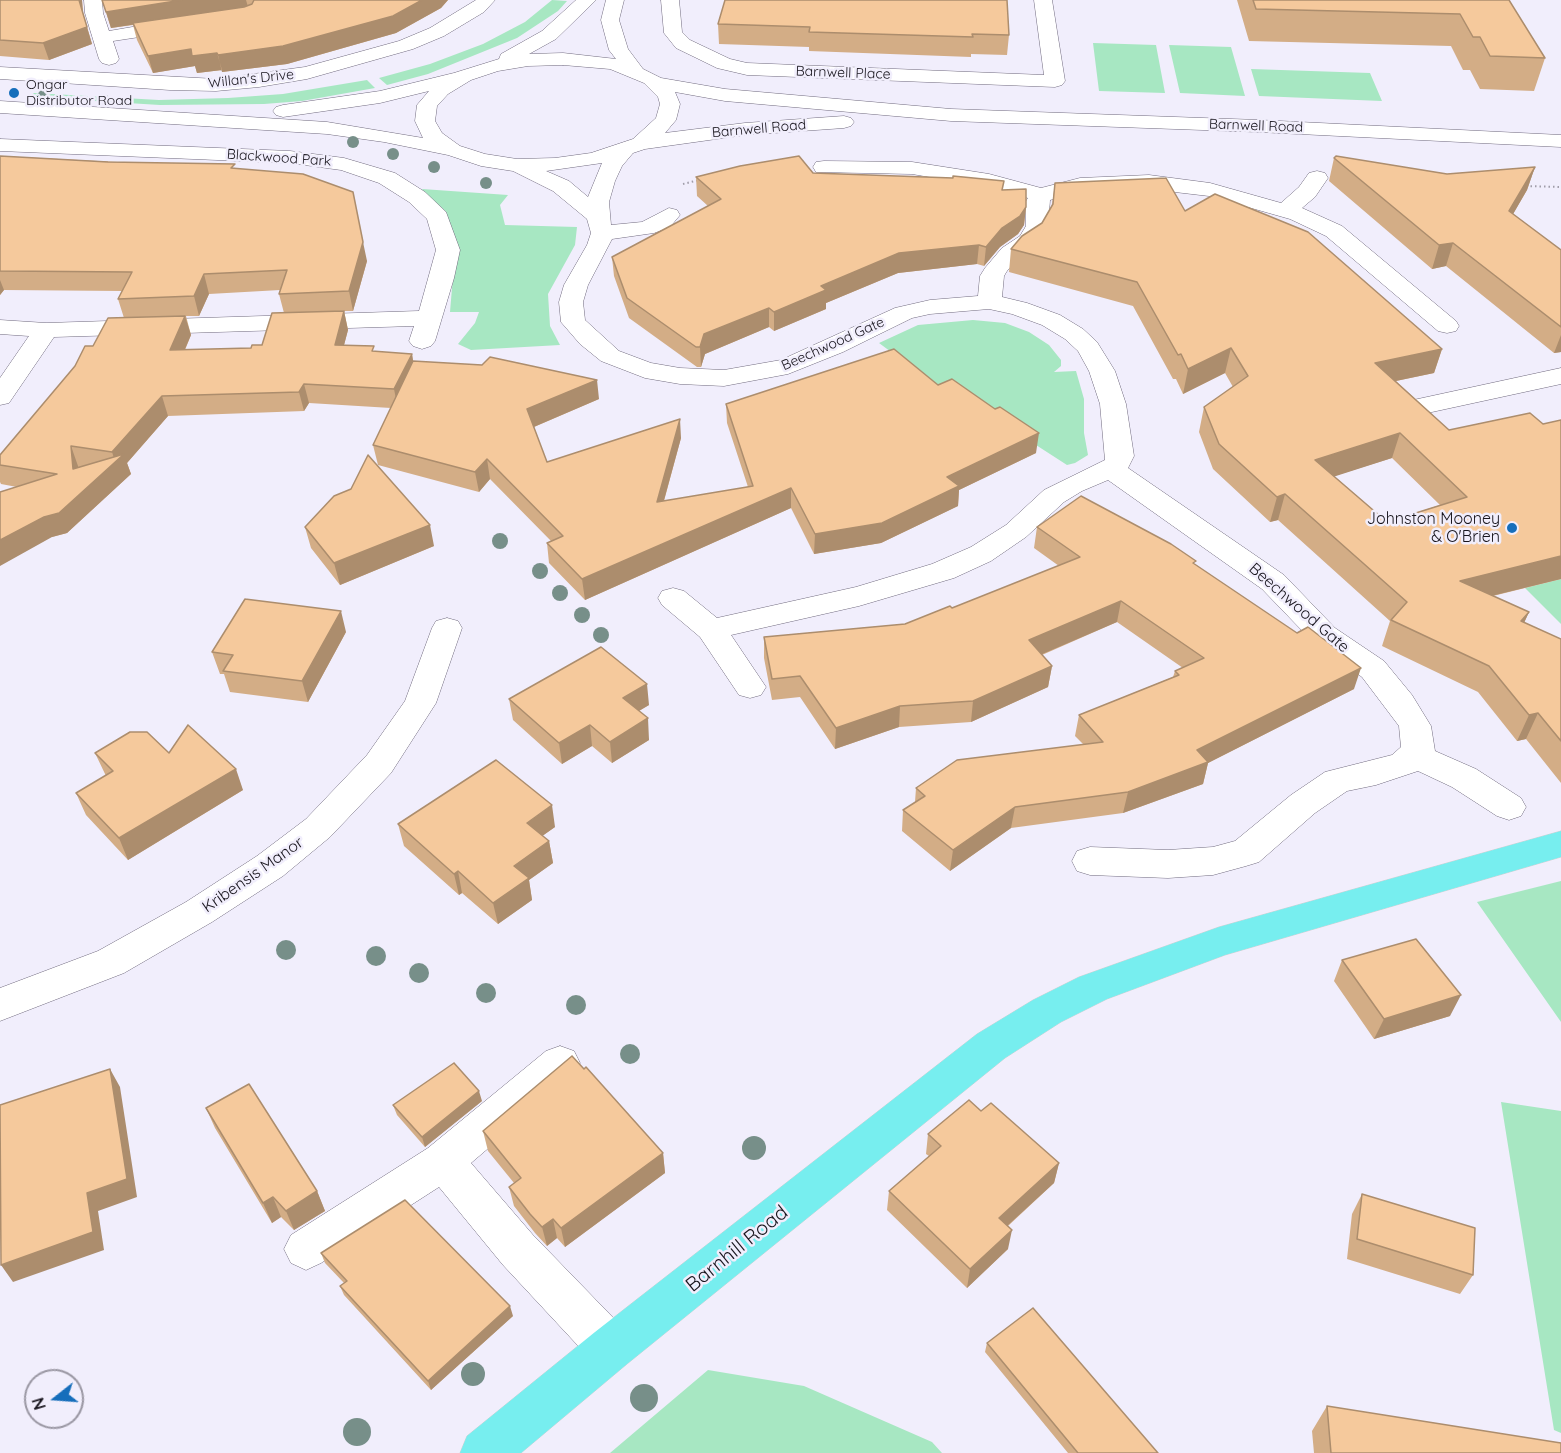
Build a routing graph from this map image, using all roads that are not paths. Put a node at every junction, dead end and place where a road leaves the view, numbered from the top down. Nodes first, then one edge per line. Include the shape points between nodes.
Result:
1 (93, 0) edge
2 (486, 0) edge
3 (587, 0) edge
4 (615, 0) edge
5 (670, 0) edge
6 (1043, 0) edge
7 (193, 23) edge
8 (104, 37) junction
9 (494, 66) junction
10 (635, 71) junction
11 (0, 73) edge
12 (464, 76) junction
13 (96, 80) junction
14 (657, 83) junction
15 (0, 107) edge
16 (951, 115) junction
17 (204, 120) junction
18 (1561, 141) edge
19 (0, 144) edge
20 (633, 146) junction
21 (453, 150) junction
22 (517, 165) junction
23 (824, 168) dead end
24 (1317, 178) dead end
25 (1042, 195) junction
26 (1286, 210) junction
27 (669, 214) dead end
28 (600, 224) junction
29 (989, 302) junction
30 (1447, 326) dead end
31 (0, 327) edge
32 (46, 330) junction
33 (1561, 376) edge
34 (0, 397) edge
35 (1418, 407) edge
36 (1112, 469) junction
37 (673, 598) dead end
38 (447, 628) dead end
39 (711, 630) junction
40 (750, 687) dead end
41 (1413, 755) junction
42 (1509, 807) dead end
43 (1561, 844) edge
44 (1090, 861) dead end
45 (0, 1005) edge
46 (560, 1063) edge
47 (442, 1161) junction
48 (306, 1249) dead end
49 (611, 1348) junction
50 (484, 1453) edge

1 - 8 street
2 - 13 street, Willan's Drive via 437,32 406,45 307,73 216,85
3 - 9 street via 549,35
4 - 10 street via 610,20 619,50
5 - 6 street, Barnwell Place via 673,33 683,44 724,64 747,69 1055,81
7 - 8 street
8 - 13 street via 109,63
9 - 10 street via 563,58
9 - 12 street
10 - 14 street, Barnwell Road
11 - 13 street, Willan's Drive
12 - 17 street via 380,97
12 - 21 street via 441,90 427,105 424,121 433,137
14 - 16 street, Barnwell Road via 725,95
14 - 20 street via 668,95 666,120
15 - 17 street
16 - 18 street, Barnwell Road
16 - 20 street, Barnwell Road via 745,129
17 - 21 street via 327,128
19 - 32 street, Blackwood Park via 290,157 344,164 387,178 417,197 438,217 448,250 426,330
20 - 22 street, Barnwell Road via 593,159
20 - 28 street, Beechwood Gate via 612,164 604,181
21 - 22 street via 481,160
22 - 28 street via 561,186
23 - 25 street via 922,170
24 - 26 street
25 - 26 street via 1080,185 1149,182 1210,190
25 - 29 street via 1037,201 1037,226 1029,240 997,268 992,276
26 - 30 street via 1334,231
27 - 28 street via 662,222 646,228
28 - 29 street, Beechwood Gate via 596,252 576,285 571,302 573,322 610,356 645,370 724,378 771,371 834,347 904,313
29 - 36 street, Beechwood Gate via 1050,320 1088,347 1102,371 1113,404 1120,456
31 - 32 street, Blackwood Park
32 - 34 street
33 - 35 street
36 - 39 street via 1072,485 1046,502 1016,531 981,554 944,571 859,596
36 - 41 street, Beechwood Gate via 1273,582 1324,635 1373,669 1415,726 1418,751
37 - 39 street
38 - 45 street, Kribensis Manor via 420,703 379,764 318,828 270,866 111,962
39 - 40 street
41 - 42 street via 1464,778
41 - 44 street via 1404,764 1337,782 1246,852 1212,861 1168,864
43 - 49 main road, Barnhill Road via 1219,942 1093,988 1047,1011 991,1046
46 - 47 street
47 - 48 street
47 - 49 street via 518,1250
49 - 50 main road, Barnhill Road

